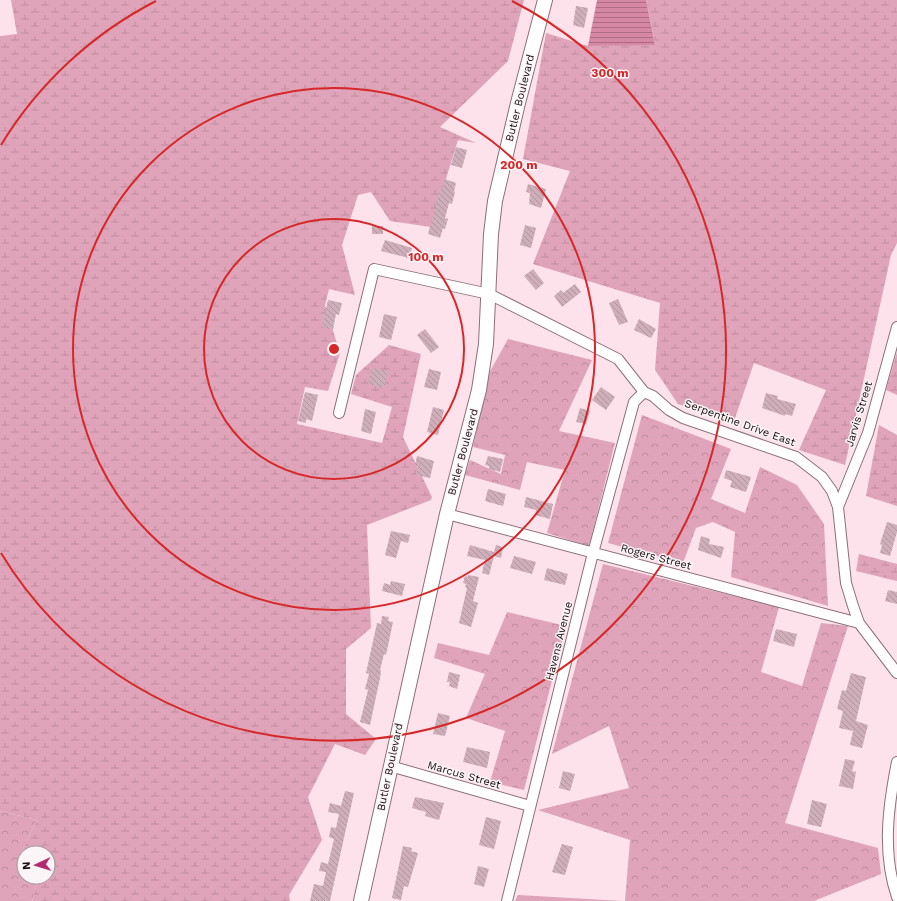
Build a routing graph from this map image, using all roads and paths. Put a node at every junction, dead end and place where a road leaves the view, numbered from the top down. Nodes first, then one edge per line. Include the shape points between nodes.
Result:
1 (545, 0) edge
2 (489, 294) junction
3 (897, 327) edge
4 (644, 392) junction
5 (339, 413) dead end
6 (838, 507) junction
7 (447, 514) junction
8 (593, 553) junction
9 (859, 623) junction
10 (897, 673) edge
11 (897, 762) edge
12 (390, 766) junction
13 (530, 806) junction
14 (897, 897) edge
15 (361, 901) edge
16 (507, 901) edge

1 - 2 street, Butler Boulevard via 495,201
2 - 4 street, Serpentine Drive East via 618,359
2 - 5 street, Serpentine Drive East via 374,269
2 - 7 street, Butler Boulevard via 486,344 479,390
3 - 6 street, Jarvis Street via 868,433
4 - 6 street, Serpentine Drive East via 684,418 796,456 822,477 832,491
4 - 8 street, Havens Avenue via 634,402
6 - 9 street, Serpentine Drive East via 846,583
7 - 8 street, Rogers Street
7 - 12 street, Butler Boulevard
8 - 9 street, Rogers Street
8 - 13 street, Havens Avenue
9 - 10 street, Serpentine Drive East
11 - 14 street via 887,846 892,882
12 - 13 street, Marcus Street
12 - 15 street, Butler Boulevard
13 - 16 street, Havens Avenue

